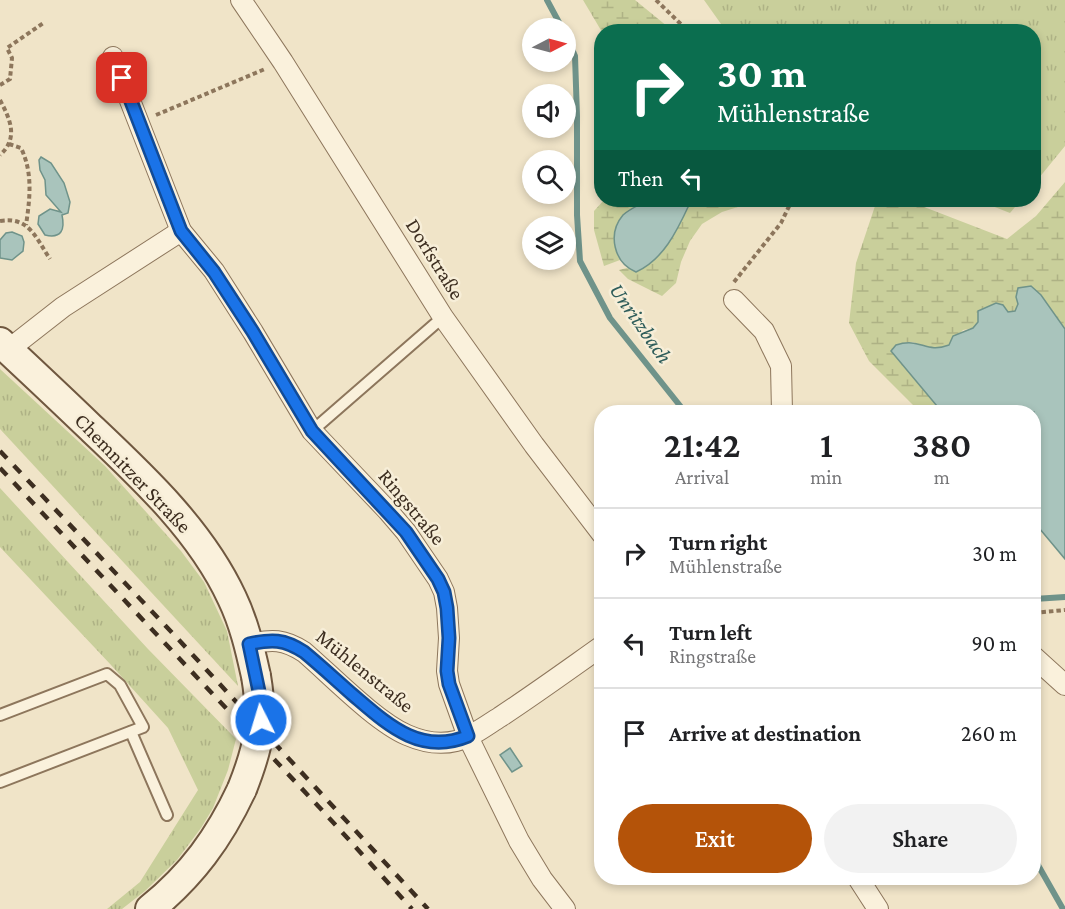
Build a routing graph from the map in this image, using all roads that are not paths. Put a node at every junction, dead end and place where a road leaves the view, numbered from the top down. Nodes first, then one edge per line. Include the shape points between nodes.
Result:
1 (241, 0) edge
2 (113, 57) dead end
3 (181, 231) junction
4 (734, 300) road end
5 (442, 317) junction
6 (4, 346) edge
7 (782, 405) edge
8 (312, 431) junction
9 (594, 524) edge
10 (249, 644) junction
11 (594, 652) edge
12 (1041, 663) edge
13 (1065, 685) edge
14 (0, 715) edge
15 (131, 732) junction
16 (468, 736) junction
17 (0, 782) edge
18 (167, 815) dead end
19 (863, 885) edge
20 (150, 909) edge
21 (565, 909) edge
22 (878, 909) edge

1 - 5 street, Dorfstraße
2 - 3 street, Ringstraße
3 - 6 street
3 - 8 street, Ringstraße via 214,272
4 - 7 street via 764,331 781,366
5 - 8 lane
5 - 9 street, Dorfstraße
6 - 10 main road, Chemnitzer Straße via 125,460 196,540 231,595
8 - 16 street, Ringstraße via 406,532 438,579 447,608 448,677
10 - 16 street, Mühlenstraße via 278,640 292,644 405,735 430,742 458,741
10 - 20 main road, Chemnitzer Straße, bridge via 261,720 253,761 217,838 192,869
11 - 16 street, Mühlenstraße
12 - 13 street
14 - 15 lane via 107,674 120,685 142,727
15 - 17 lane
15 - 18 lane
16 - 21 street, Ringstraße via 519,841
19 - 22 street

